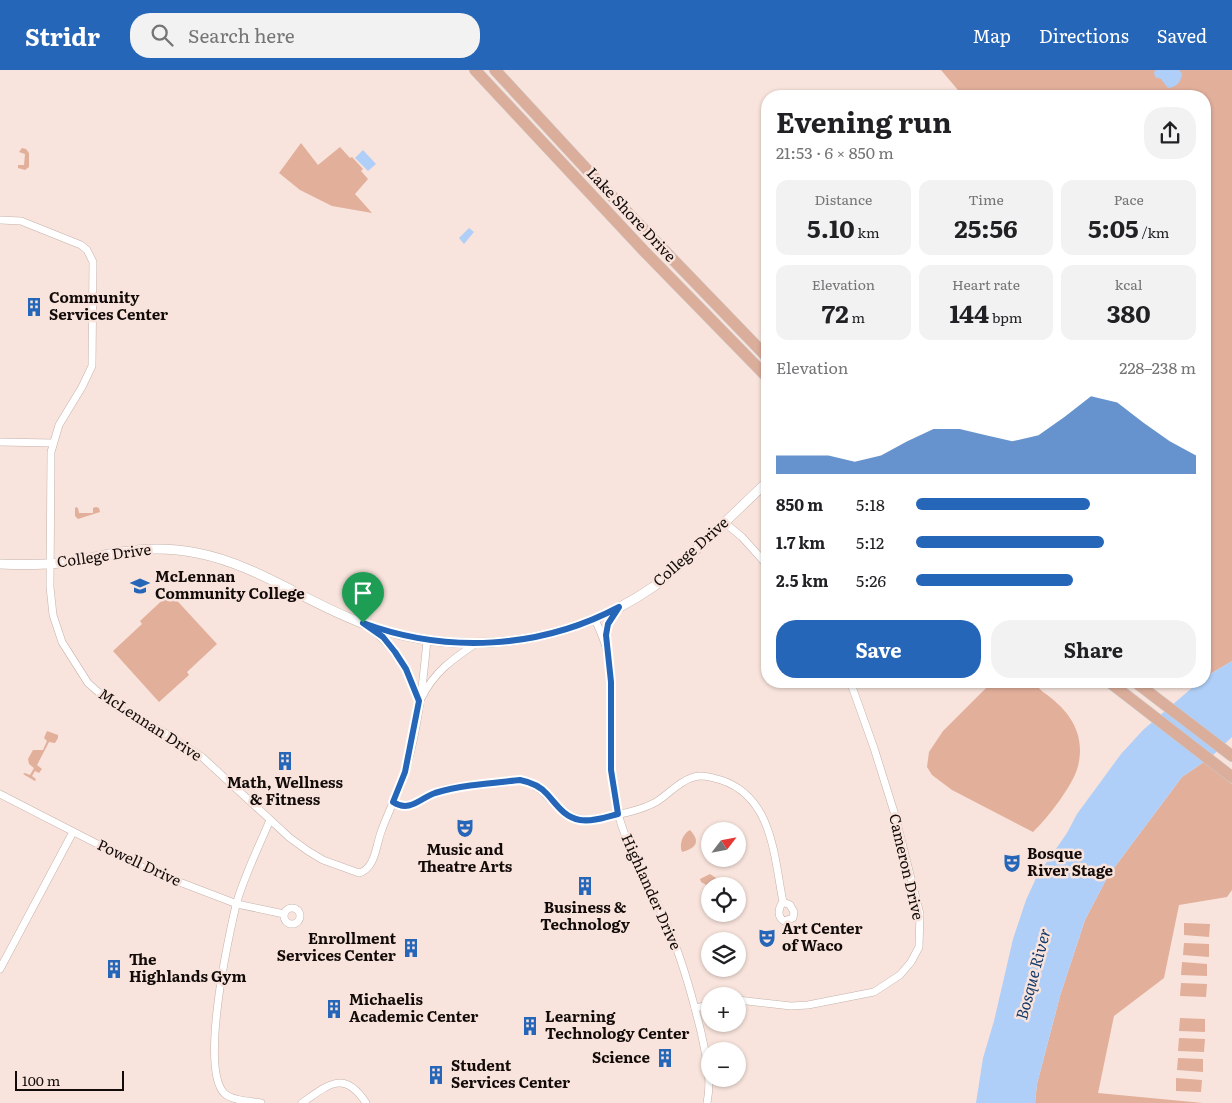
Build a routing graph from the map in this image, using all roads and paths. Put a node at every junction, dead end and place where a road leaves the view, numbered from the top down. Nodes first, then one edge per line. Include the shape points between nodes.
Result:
1 (475, 70) edge
2 (494, 70) edge
3 (0, 220) edge
4 (761, 351) edge
5 (761, 371) edge
6 (0, 442) edge
7 (53, 443) junction
8 (761, 489) edge
9 (725, 523) junction
10 (761, 558) edge
11 (0, 564) edge
12 (50, 564) junction
13 (619, 607) junction
14 (595, 619) junction
15 (363, 623) junction
16 (427, 640) junction
17 (475, 644) junction
18 (606, 648) junction
19 (853, 688) edge
20 (1117, 688) edge
21 (1144, 688) edge
22 (419, 701) junction
23 (1232, 756) edge
24 (1232, 777) edge
25 (0, 794) edge
26 (393, 802) junction
27 (618, 814) junction
28 (270, 820) junction
29 (73, 832) junction
30 (783, 902) dead end
31 (237, 904) junction
32 (284, 914) dead end
33 (0, 969) edge
34 (746, 1001) edge
35 (701, 1007) edge
36 (695, 1008) junction
37 (261, 1103) edge
38 (302, 1103) edge
39 (366, 1103) edge
40 (707, 1103) edge

1 - 5 main road, Lake Shore Drive
2 - 4 main road, Lake Shore Drive
3 - 7 street, McLennan Drive via 20,221 81,244 93,262 92,366 59,425
6 - 7 street
7 - 12 street, McLennan Drive
8 - 9 street, College Drive
9 - 10 street
9 - 13 street, College Drive via 670,574
11 - 12 street, College Drive
12 - 15 street, College Drive via 139,549 196,552 244,567
12 - 28 street, McLennan Drive via 53,614 62,642 88,683 118,708 202,757
13 - 14 street, College Drive
13 - 18 street, Highlander Drive via 608,624
14 - 17 street, College Drive via 538,637
14 - 18 street, Highlander Drive
15 - 16 street, College Drive
15 - 22 street via 383,637 395,652
16 - 17 street, College Drive
16 - 22 street
17 - 22 street via 439,671
18 - 27 street, Highlander Drive via 611,682 611,770
19 - 34 street, Cameron Drive via 895,815 920,914 918,947 900,975 874,992 799,1005
20 - 24 main road
21 - 23 main road
22 - 26 street via 405,772
25 - 29 street, Powell Drive
26 - 27 street via 410,806 435,793 520,780 541,789 569,817 589,820
26 - 28 street, McLennan Drive via 371,865 363,872 354,872 323,860
27 - 30 street via 658,801 691,778 711,777 736,787 756,804 763,816
27 - 36 street, Highlander Drive via 671,934
28 - 31 street
29 - 31 street, Powell Drive via 148,870
29 - 33 street
31 - 32 street, Powell Drive
31 - 37 street via 215,1020 215,1062 218,1082 225,1094
35 - 36 street
36 - 40 street, Highlander Drive via 710,1076
38 - 39 street via 337,1083 357,1090

